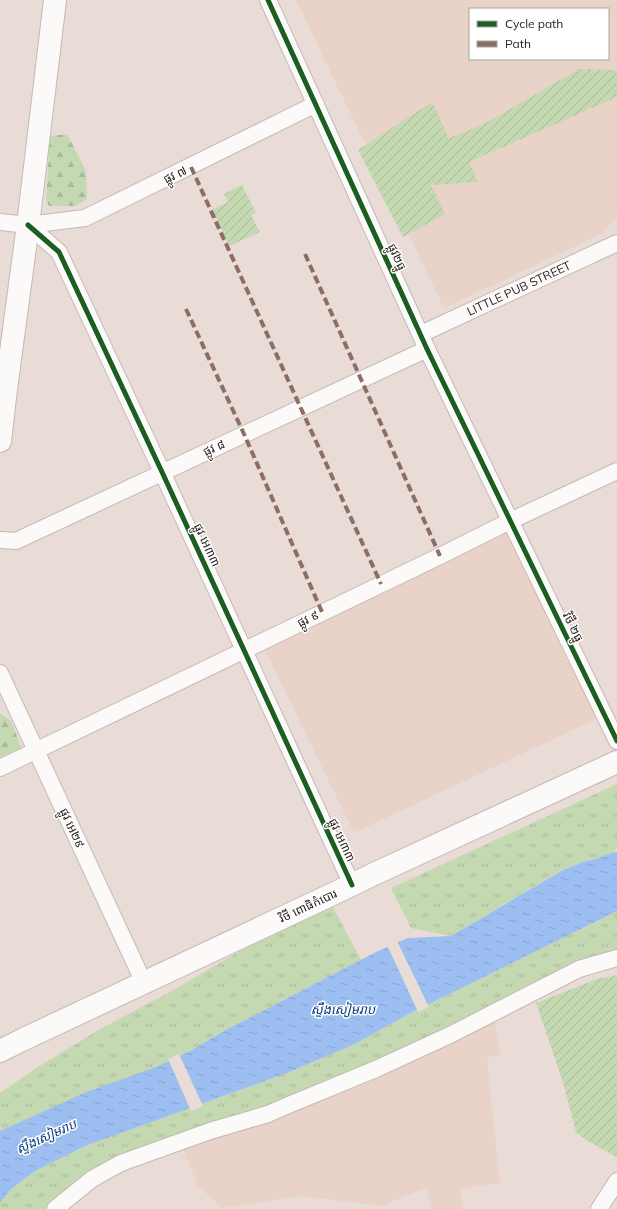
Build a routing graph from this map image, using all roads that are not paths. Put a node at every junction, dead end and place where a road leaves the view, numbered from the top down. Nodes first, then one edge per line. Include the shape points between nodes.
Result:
1 (55, 0) edge
2 (268, 0) edge
3 (316, 104) junction
4 (0, 222) edge
5 (28, 225) junction
6 (617, 243) edge
7 (421, 334) junction
8 (427, 349) junction
9 (0, 441) edge
10 (617, 471) edge
11 (162, 472) junction
12 (510, 521) junction
13 (0, 540) edge
14 (244, 650) junction
15 (0, 673) edge
16 (617, 741) edge
17 (37, 750) junction
18 (617, 762) edge
19 (0, 768) edge
20 (352, 885) junction
21 (617, 958) edge
22 (144, 983) junction
23 (0, 1033) edge
24 (24, 1039) junction
25 (0, 1052) edge
26 (617, 1181) edge
27 (55, 1209) edge
28 (599, 1209) edge

1 - 5 main road
2 - 3 street, ផ្លូវ២ធ្នូ
3 - 5 street, ផ្លូវ ៧ via 85,218
3 - 7 street, ផ្លូវ២ធ្នូ
4 - 5 street, ផ្លូវ ៧
5 - 9 main road
5 - 11 street, ផ្លូវ អេ៣៣ via 59,252
6 - 7 street, LITTLE PUB STREET
7 - 8 street, ផ្លូវ២ធ្នូ
8 - 11 street, ផ្លូវ ៨
8 - 12 street, ផ្លូវ២ធ្នូ
10 - 12 street, ផ្លូវ ៩
11 - 13 street, ផ្លូវ ៨ via 16,541
11 - 14 street, ផ្លូវ អេ៣៣
12 - 14 street, ផ្លូវ ៩
12 - 16 street, វិថី ២ធ្នូ
14 - 17 street, ផ្លូវ ៩
14 - 20 street, ផ្លូវ អេ៣៣
15 - 17 street, ផ្លូវ អេ២៩
17 - 19 street, ផ្លូវ ៩
17 - 22 street, ផ្លូវ អេ២៩
18 - 20 main road, វិថី ពោធិកំបោរ
20 - 22 main road, វិថី ពោធិកំបោរ
21 - 27 street via 579,969 452,1034 268,1114 210,1131 121,1163 92,1179
22 - 24 main road, វិថី ពោធិកំបោរ
23 - 24 main road
24 - 25 main road, វិថី ពោធិកំបោរ
26 - 28 street

